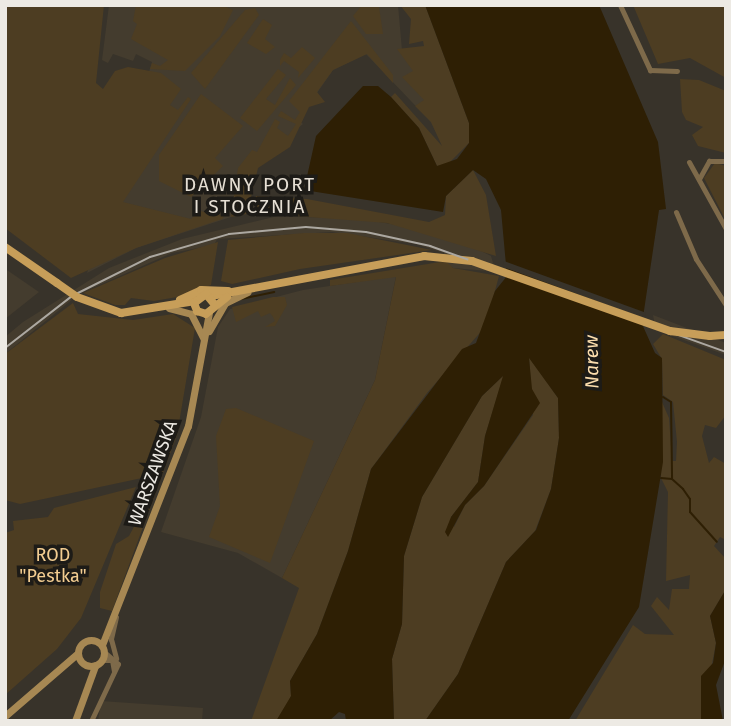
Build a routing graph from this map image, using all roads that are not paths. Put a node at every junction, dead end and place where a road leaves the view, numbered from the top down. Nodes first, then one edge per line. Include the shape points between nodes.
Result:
1 (620, 5) edge
2 (677, 71) dead end
3 (724, 160) edge
4 (689, 162) dead end
5 (699, 180) junction
6 (676, 212) dead end
7 (726, 229) edge
8 (5, 247) edge
9 (325, 275) junction
10 (238, 291) junction
11 (248, 292) junction
12 (213, 301) junction
13 (726, 305) edge
14 (165, 307) junction
15 (200, 309) junction
16 (726, 335) edge
17 (204, 341) junction
18 (117, 612) junction
19 (101, 649) junction
20 (78, 653) junction
21 (116, 658) junction
22 (88, 664) junction
23 (55, 672) junction
24 (114, 673) junction
25 (5, 716) edge
26 (75, 721) edge
27 (91, 721) edge

1 - 2 street via 647,65 656,73
3 - 5 street via 704,165
4 - 5 street
5 - 7 street
6 - 13 street via 696,259
8 - 14 main road, bridge via 77,297 111,312
9 - 10 main road
9 - 11 main road
9 - 16 main road, bridge via 443,256 480,263 670,331
10 - 12 main road
10 - 14 main road via 201,290
11 - 12 main road
11 - 17 main road via 220,309
12 - 15 main road
12 - 15 main road via 203,294
14 - 15 main road
14 - 17 main road via 194,317
15 - 17 main road, WARSZAWSKA
17 - 18 main road, WARSZAWSKA via 188,426
18 - 19 main road, WARSZAWSKA
18 - 21 street via 111,639
19 - 20 main road via 84,641
19 - 21 street
19 - 22 main road
19 - 24 street via 112,660
20 - 22 main road
20 - 23 main road
21 - 24 street
22 - 23 main road
22 - 26 main road via 86,692
23 - 25 main road
24 - 27 street

